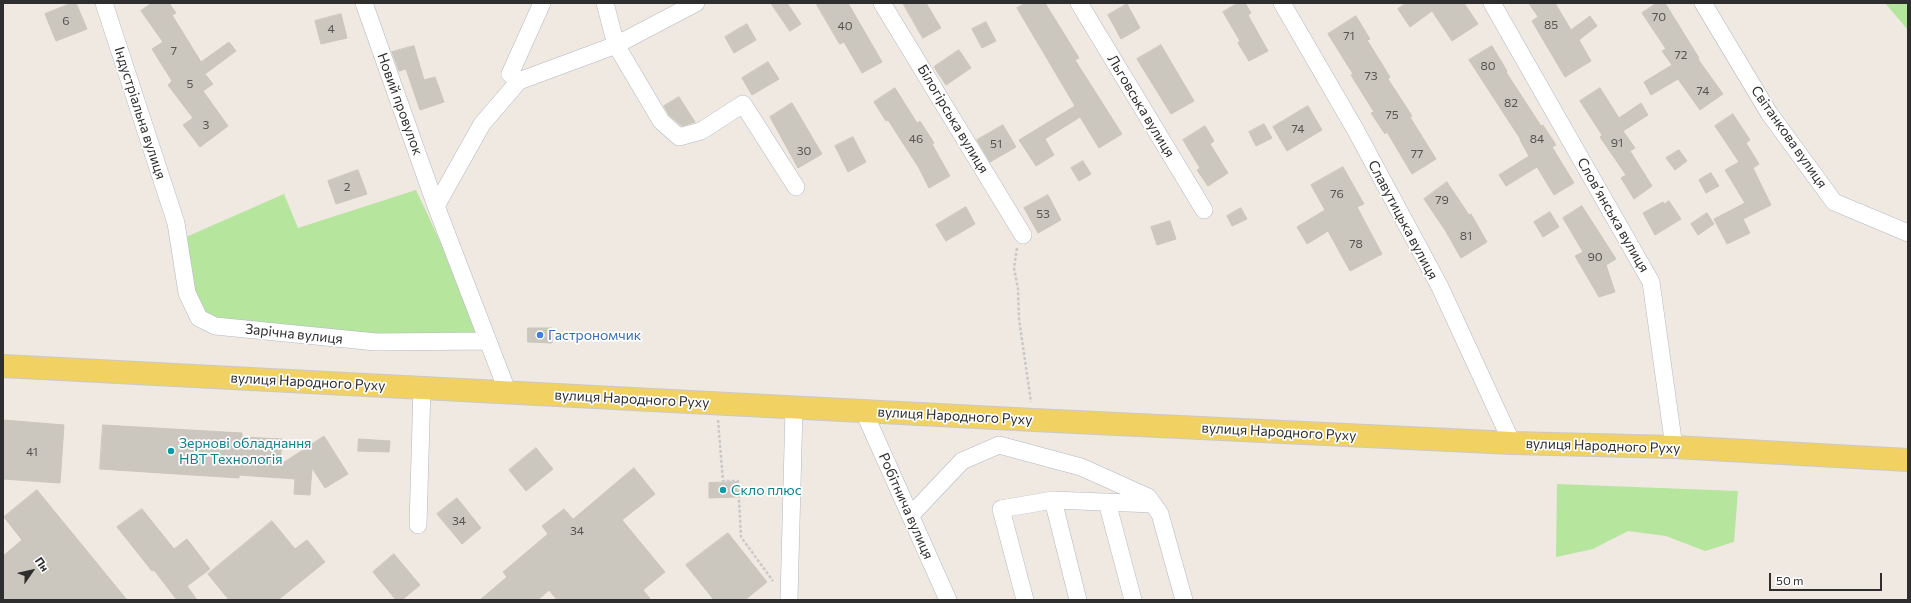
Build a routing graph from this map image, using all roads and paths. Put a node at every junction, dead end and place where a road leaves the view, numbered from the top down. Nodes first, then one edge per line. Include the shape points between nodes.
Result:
1 (104, 3) edge
2 (364, 3) edge
3 (542, 3) edge
4 (605, 3) edge
5 (696, 3) edge
6 (882, 3) edge
7 (1079, 3) edge
8 (1282, 3) edge
9 (1492, 3) edge
10 (1703, 3) edge
11 (616, 44) junction
12 (519, 81) junction
13 (796, 187) dead end
14 (436, 206) junction
15 (1204, 210) dead end
16 (176, 223) joint
17 (1908, 234) edge
18 (1023, 235) joint
19 (488, 341) junction
20 (3, 366) edge
21 (422, 388) junction
22 (508, 393) junction
23 (717, 404) junction
24 (794, 408) junction
25 (864, 412) junction
26 (1034, 420) junction
27 (1512, 443) junction
28 (1674, 447) junction
29 (1908, 460) edge
30 (1053, 500) junction
31 (1107, 502) junction
32 (1152, 504) junction
33 (911, 515) junction
34 (418, 525) dead end
35 (775, 583) dead end
36 (789, 600) edge
37 (948, 600) edge
38 (1025, 600) edge
39 (1078, 600) edge
40 (1133, 600) edge
41 (1184, 600) edge

1 - 16 street, Індустріальна вулиця
2 - 14 street, Новий провулок
3 - 12 street via 510,74
4 - 11 street
5 - 11 street
6 - 18 street, Білогірська вулиця
7 - 15 street, Льговська вулиця
8 - 27 street, Славутицька вулиця via 1355,129 1440,288
9 - 28 street, Словʼянська вулиця via 1651,282
10 - 17 street, Світанкова вулиця via 1769,112 1834,202
11 - 12 street
11 - 13 street via 661,121 679,137 701,131 743,104
12 - 14 street via 482,124
14 - 19 street, Новий провулок
16 - 19 street, Зарічна вулиця via 187,293 199,318 215,326 376,342
18 - 26 path via 1015,252 1014,268
19 - 22 street, Новий провулок
20 - 21 main road, вулиця Народного Руху
21 - 22 main road, вулиця Народного Руху
21 - 34 street
22 - 23 main road, вулиця Народного Руху
23 - 24 main road, вулиця Народного Руху
23 - 35 path via 723,482 738,480 741,537
24 - 25 main road, вулиця Народного Руху
24 - 36 street
25 - 26 main road, вулиця Народного Руху
25 - 33 street, Робітнича вулиця
26 - 27 main road, вулиця Народного Руху
27 - 28 main road, вулиця Народного Руху
28 - 29 main road, вулиця Народного Руху
30 - 31 street
30 - 38 street via 1001,509
30 - 39 street
31 - 32 street
31 - 40 street
32 - 33 street via 1148,497 1081,467 999,445 962,462
32 - 41 street via 1160,514
33 - 37 street, Робітнича вулиця

